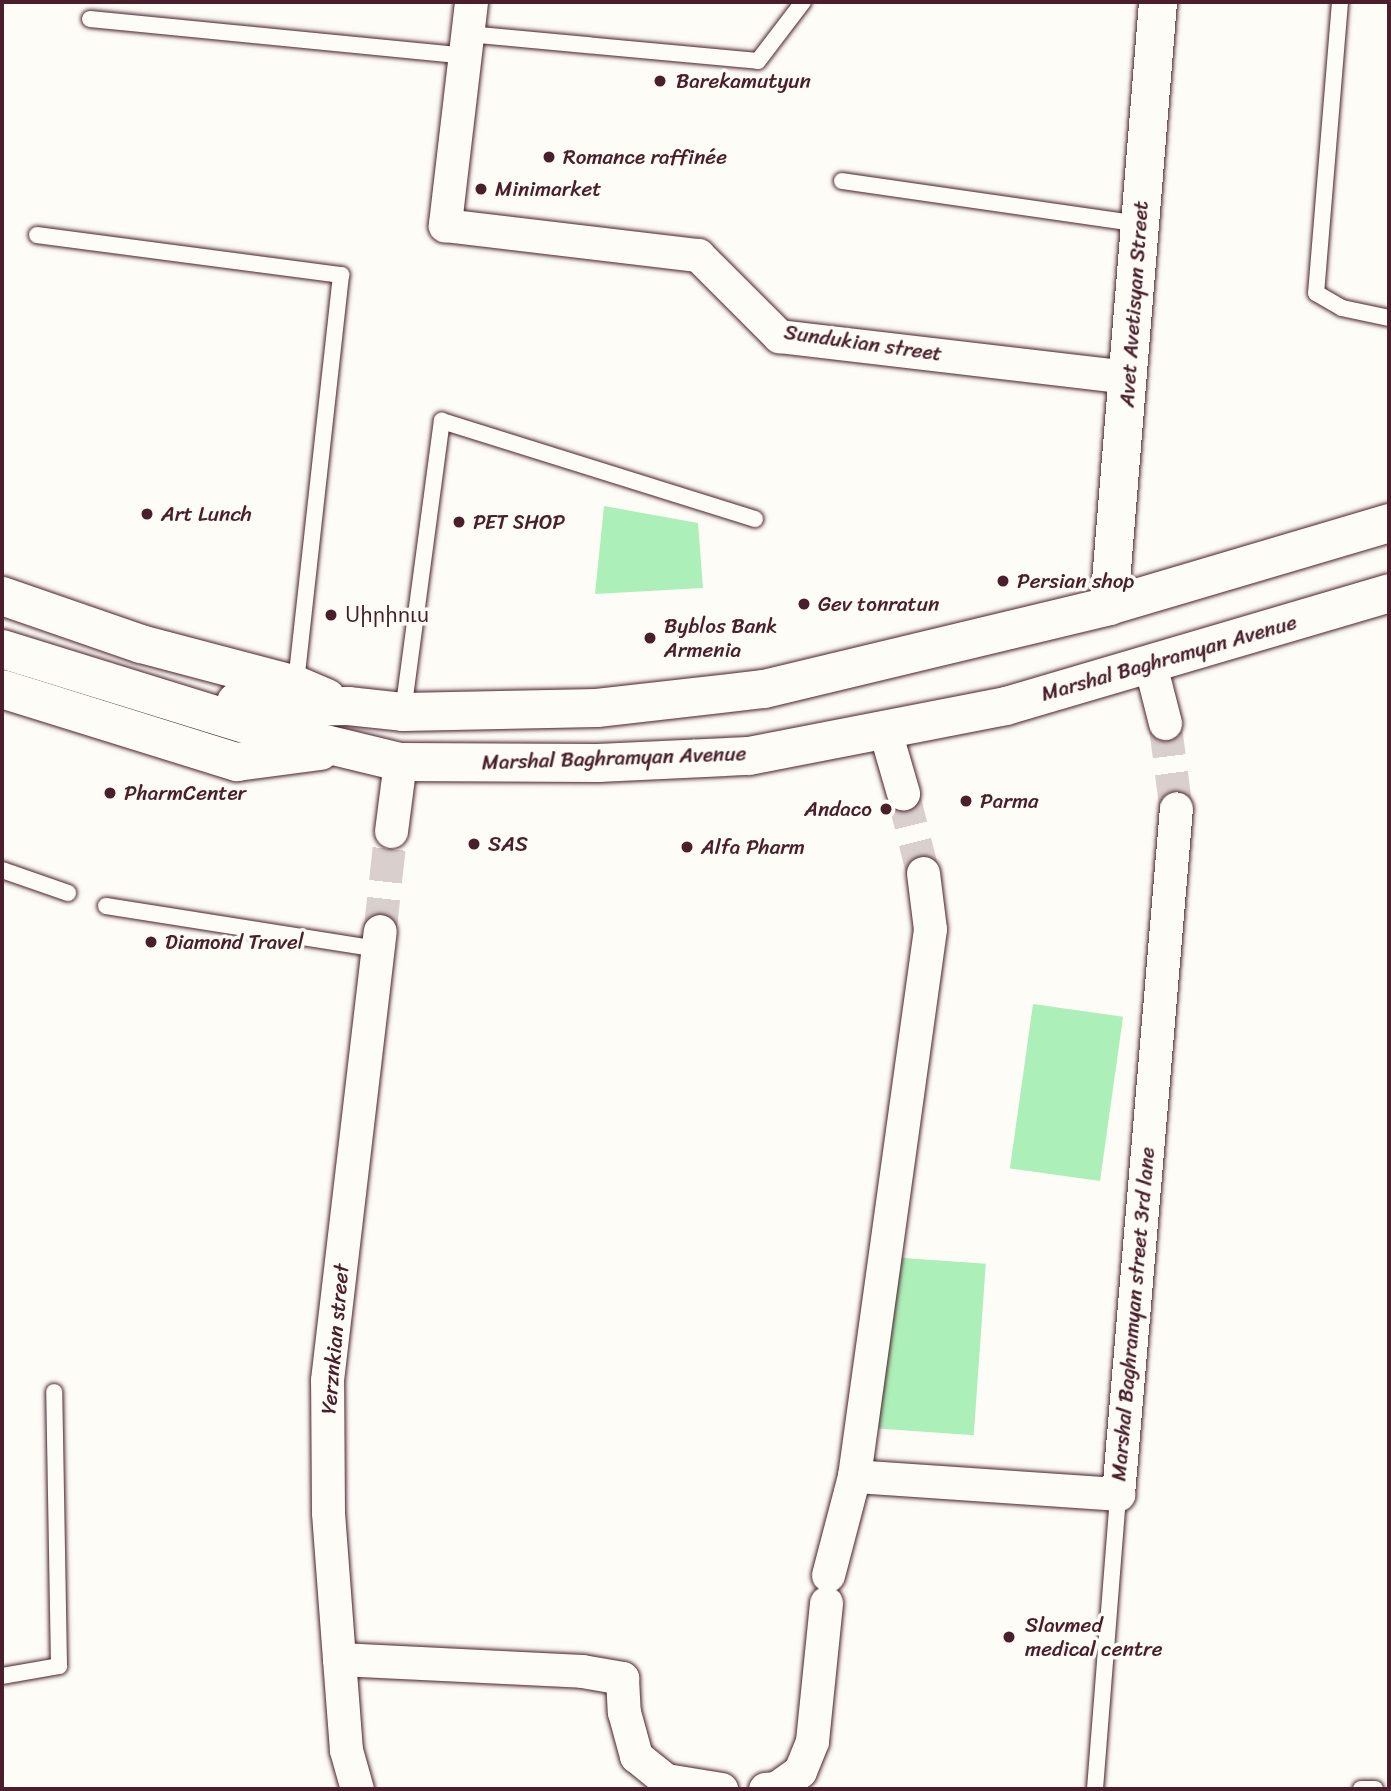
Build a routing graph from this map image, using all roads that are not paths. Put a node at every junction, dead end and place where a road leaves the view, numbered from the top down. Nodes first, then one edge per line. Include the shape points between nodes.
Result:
1 (803, 2) edge
2 (1158, 2) edge
3 (1340, 2) edge
4 (90, 19) dead end
5 (468, 31) edge
6 (842, 181) dead end
7 (1140, 224) junction
8 (37, 235) dead end
9 (1389, 318) edge
10 (1128, 377) junction
11 (755, 519) dead end
12 (1389, 523) edge
13 (1389, 593) edge
14 (2, 596) edge
15 (1109, 606) junction
16 (2, 629) edge
17 (2, 649) edge
18 (1150, 664) junction
19 (296, 685) junction
20 (2, 689) edge
21 (348, 706) junction
22 (403, 712) junction
23 (253, 717) junction
24 (1165, 723) tunnel mouth
25 (886, 731) junction
26 (340, 748) junction
27 (400, 762) junction
28 (903, 793) tunnel mouth
29 (1176, 808) tunnel mouth
30 (391, 831) tunnel mouth
31 (2, 870) edge
32 (923, 873) tunnel mouth
33 (68, 893) dead end
34 (106, 906) dead end
35 (379, 940) joint
36 (54, 1392) dead end
37 (854, 1476) junction
38 (1118, 1494) junction
39 (339, 1659) junction
40 (2, 1676) edge
41 (357, 1789) edge
42 (721, 1789) edge
43 (765, 1789) edge
44 (1095, 1789) edge
45 (1360, 1789) edge
46 (1375, 1789) edge

1 - 5 lane via 758,61
2 - 7 main road, Avet Avetisyan Street
3 - 9 lane via 1316,293 1342,308
4 - 5 lane
5 - 10 street, Sundukian street via 445,225 698,255 779,336
6 - 7 lane
7 - 10 main road, Avet Avetisyan Street
8 - 19 lane via 341,275
10 - 15 main road, Avet Avetisyan Street
11 - 22 lane via 442,421
12 - 15 main road, Marshal Baghramyan Avenue
13 - 18 main road, Marshal Baghramyan Avenue
14 - 19 main road via 141,643
15 - 22 main road, Marshal Baghramyan Avenue via 764,689 597,708
16 - 23 main road, Marshal Baghramyan Avenue
17 - 23 main road, Marshal Baghramyan Avenue
18 - 24 street
18 - 25 main road, Marshal Baghramyan Avenue via 1006,706
19 - 21 main road
20 - 26 main road via 237,761
21 - 22 main road, Marshal Baghramyan Avenue
21 - 23 main road, Marshal Baghramyan Avenue
23 - 26 main road, Marshal Baghramyan Avenue
25 - 27 main road, Marshal Baghramyan Avenue via 749,756 598,763
25 - 28 street
26 - 27 main road, Marshal Baghramyan Avenue
27 - 30 street
29 - 38 street, Marshal Baghramyan street 3rd lane
31 - 33 lane
32 - 37 street via 930,929
34 - 35 lane
35 - 39 street, Yerznkian street via 327,1380 328,1512
36 - 40 lane via 59,1667
37 - 38 street, Marshal Baghramyan street 3rd lane
37 - 43 street via 827,1589 812,1741 800,1770 776,1788
38 - 44 lane
39 - 41 street, Yerznkian street via 346,1750
39 - 42 street via 582,1671 622,1678 624,1712 636,1756 666,1780
45 - 46 lane

